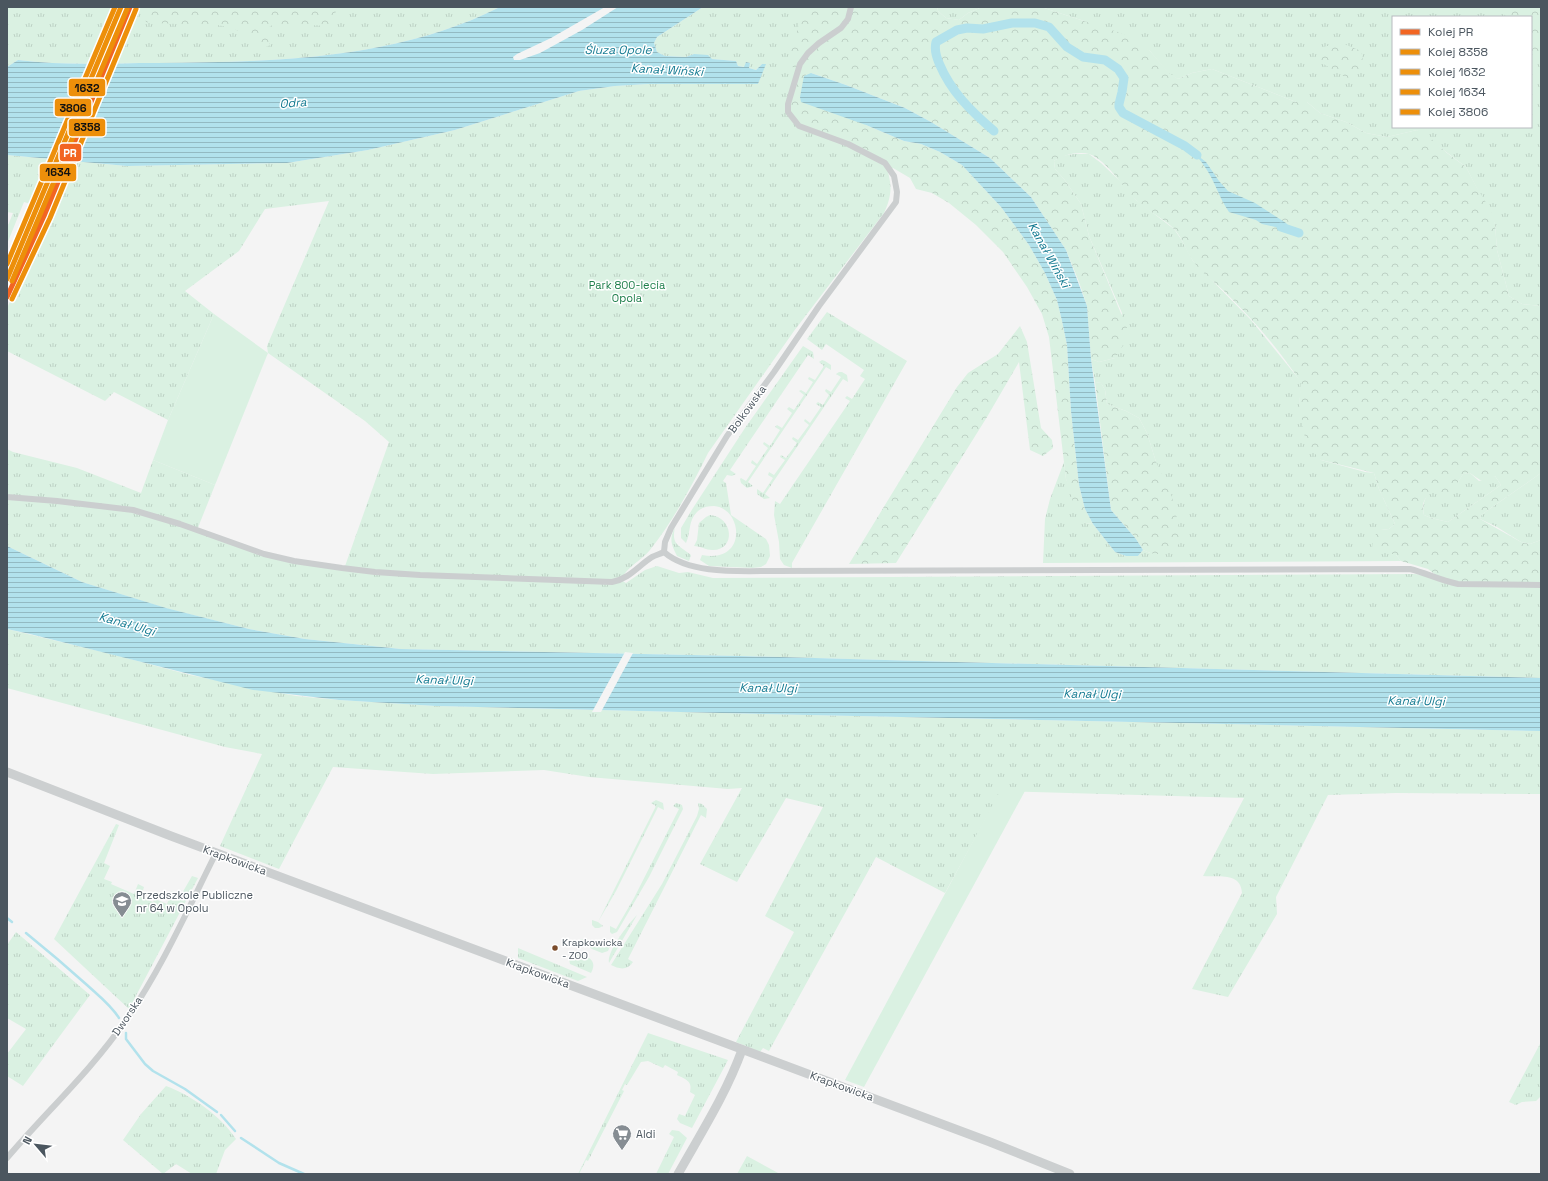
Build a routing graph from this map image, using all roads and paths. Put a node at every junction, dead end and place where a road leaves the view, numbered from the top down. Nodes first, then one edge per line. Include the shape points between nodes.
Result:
1 (851, 7) edge
2 (7, 497) edge
3 (664, 552) junction
4 (1541, 584) edge
5 (7, 772) edge
6 (216, 853) junction
7 (742, 1050) junction
8 (7, 1158) edge
9 (678, 1174) edge
10 (1070, 1174) edge

1 - 3 street, Bolkowska via 848,19 841,28 819,43 800,64 788,112 799,126 848,144 885,163 894,176 896,202 727,436 671,528
2 - 3 street via 133,510 264,554 294,561 375,572 612,582 627,577
3 - 4 street via 671,558 710,569 1410,569 1458,584
5 - 6 street, Krapkowicka
6 - 7 street, Krapkowicka
6 - 8 street, Dworska via 154,975 125,1021 80,1078
7 - 9 street via 724,1094
7 - 10 street, Krapkowicka

